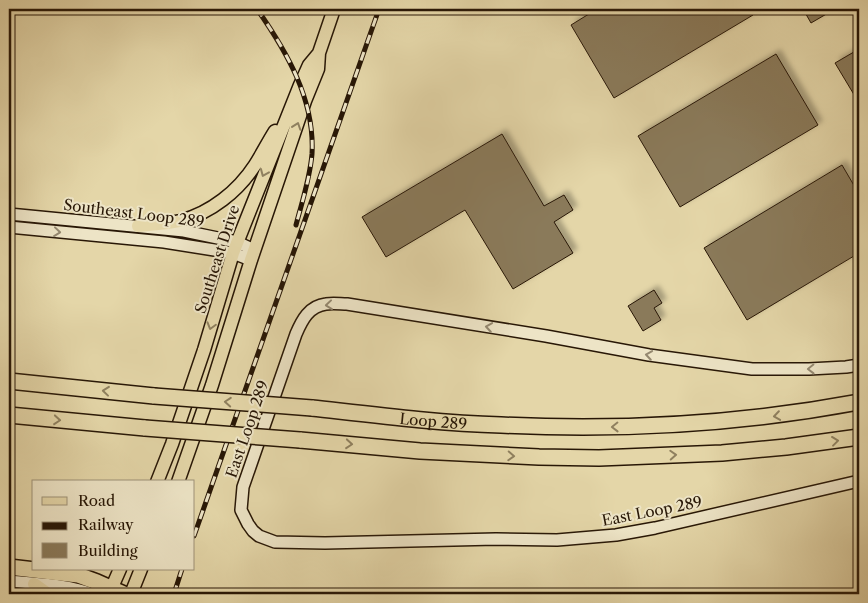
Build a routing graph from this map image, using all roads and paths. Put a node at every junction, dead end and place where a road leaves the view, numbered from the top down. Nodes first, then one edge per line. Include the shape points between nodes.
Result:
1 (334, 9) edge
2 (319, 53) junction
3 (290, 112) junction
4 (9, 214) edge
5 (138, 226) junction
6 (9, 227) edge
7 (235, 248) junction
8 (252, 255) junction
9 (859, 365) edge
10 (9, 374) edge
11 (9, 381) edge
12 (69, 387) junction
13 (859, 402) edge
14 (9, 415) edge
15 (859, 437) edge
16 (158, 480) edge
17 (179, 480) edge
18 (859, 481) edge
19 (9, 567) edge
20 (32, 570) edge
21 (35, 570) edge
22 (120, 570) edge
23 (141, 570) edge
24 (9, 581) edge
25 (34, 584) junction
26 (115, 592) edge
27 (48, 594) edge
28 (92, 594) edge
29 (131, 594) edge

1 - 2 main road, Southeast Drive
2 - 3 main road, Southeast Drive via 309,65
8 -> 2 main road, Southeast Drive via 318,69
3 - 5 main road via 242,182 215,206 182,221
3 -> 7 main road, Southeast Drive
4 - 5 main road, Southeast Loop 289
5 - 7 main road, Southeast Loop 289 via 184,231
6 -> 7 main road, Southeast Loop 289
7 - 8 main road, Southeast Loop 289
7 -> 16 main road, Southeast Drive via 204,350
8 - 17 main road, Southeast Drive via 212,386
9 -> 18 main road, East Loop 289 via 752,369 347,304 326,304 314,308 302,319 243,486 241,510 253,532 274,542 557,540 655,528
10 - 12 highway
11 - 12 highway, Loop 289
13 -> 12 highway, Loop 289, bridge via 770,417 654,426 500,425
14 -> 15 highway, Loop 289, bridge via 420,451 539,457 722,453
19 - 20 highway
21 - 26 highway via 78,575
22 - 26 main road
23 - 29 main road
24 - 25 main road
25 - 27 main road
25 - 28 main road

